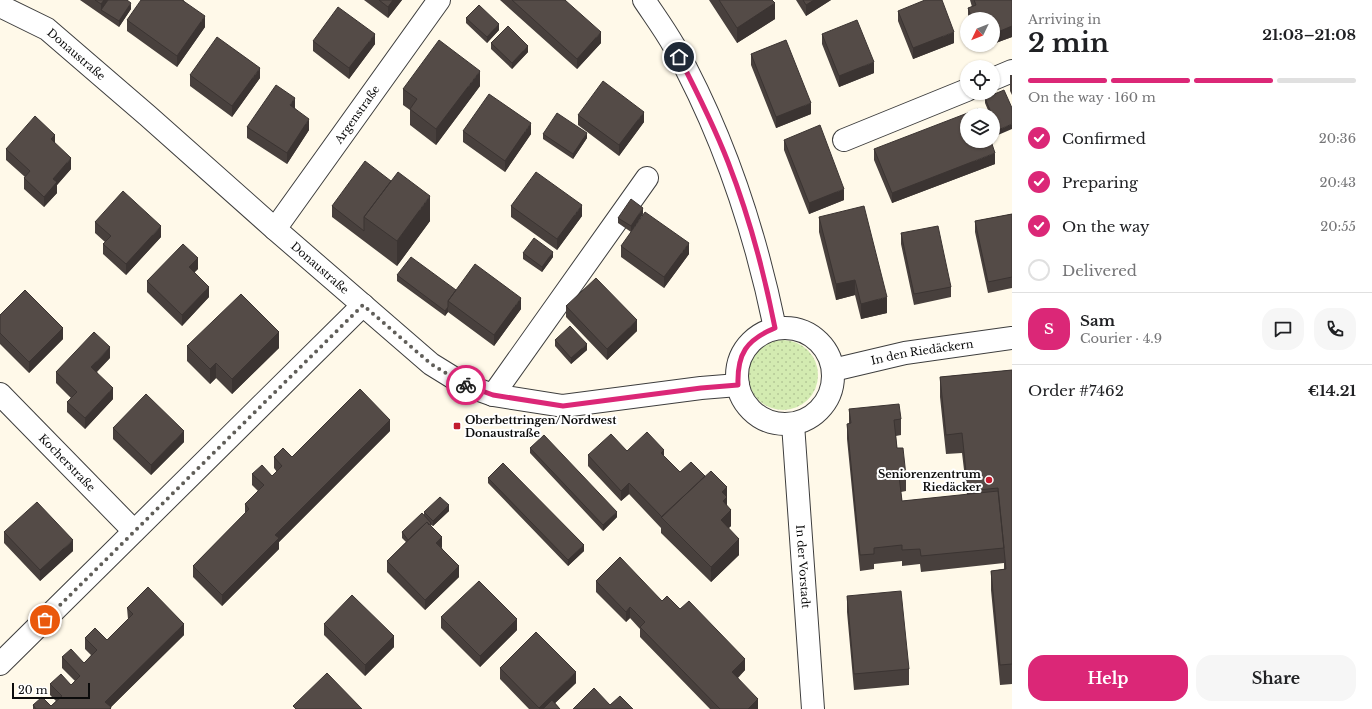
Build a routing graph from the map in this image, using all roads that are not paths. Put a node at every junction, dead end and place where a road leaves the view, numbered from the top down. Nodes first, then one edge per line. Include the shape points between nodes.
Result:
1 (438, 0) edge
2 (644, 0) edge
3 (0, 6) edge
4 (1012, 72) edge
5 (1000, 76) edge
6 (960, 93) edge
7 (844, 140) dead end
8 (647, 178) dead end
9 (275, 228) junction
10 (363, 305) junction
11 (775, 328) junction
12 (1012, 338) edge
13 (833, 370) junction
14 (738, 385) junction
15 (0, 394) edge
16 (493, 395) junction
17 (793, 424) junction
18 (134, 531) junction
19 (0, 664) edge
20 (813, 709) edge

1 - 9 street, Argenstraße
2 - 11 street via 673,46 703,104 728,163 749,225 768,292
3 - 9 street, Donaustraße via 47,30
4 - 5 street
6 - 7 street
8 - 16 street
9 - 10 street, Donaustraße
10 - 16 street, Donaustraße via 431,364 465,385
10 - 18 street
11 - 13 street via 791,328 806,332 829,354
11 - 14 street via 761,334 750,343 741,356 737,370
12 - 13 street, In den Riedäckern via 904,353
13 - 17 street via 833,385 820,411
14 - 16 street, Donaustraße via 563,406
14 - 17 street via 743,399 752,411 764,420 778,424
15 - 18 street, Kocherstraße
17 - 20 street, In der Vorstadt
18 - 19 street

